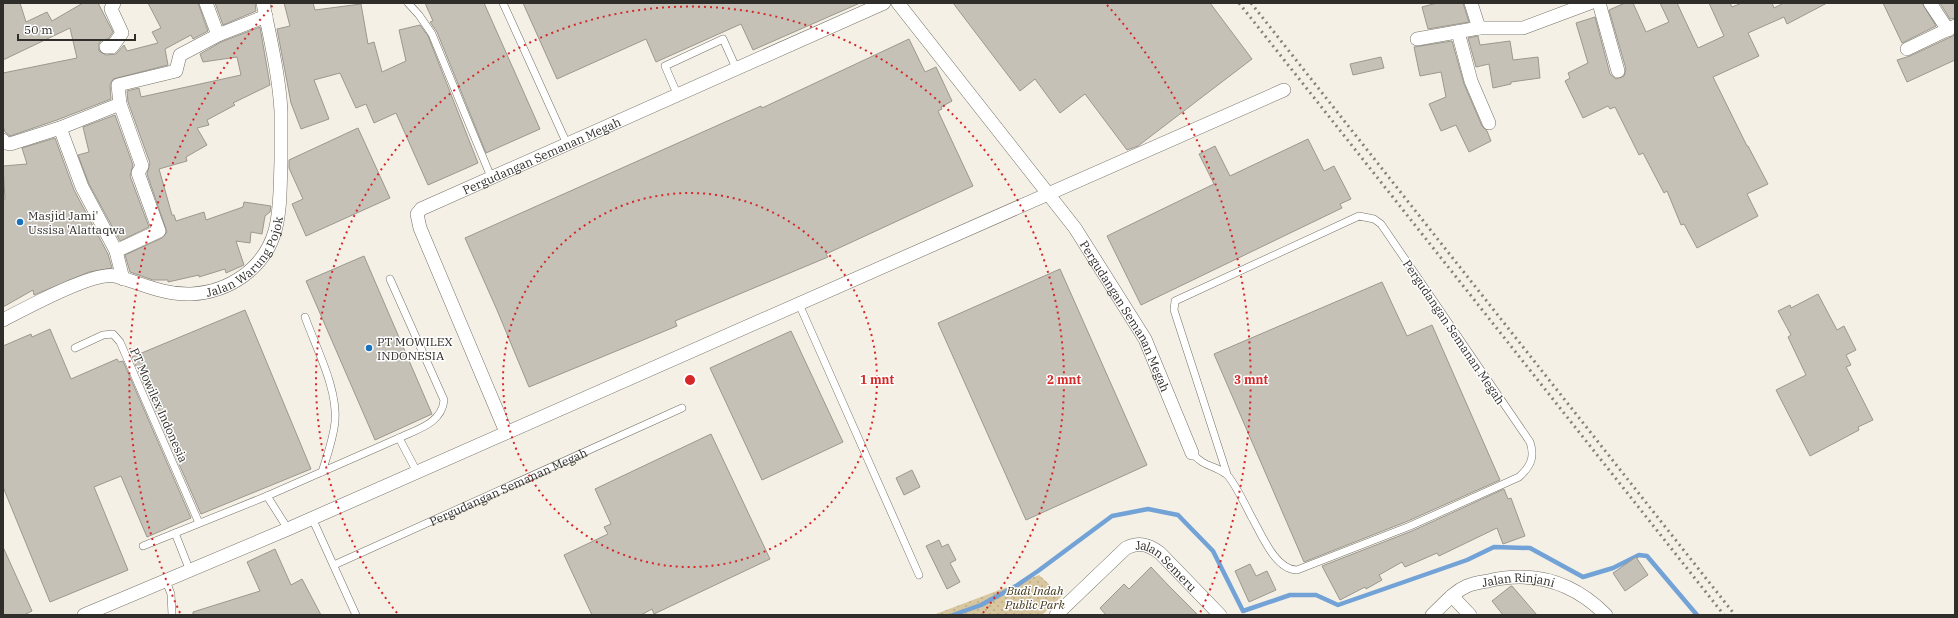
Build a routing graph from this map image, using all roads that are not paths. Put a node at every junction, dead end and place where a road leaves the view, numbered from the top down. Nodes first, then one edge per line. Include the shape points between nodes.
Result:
1 (114, 3) edge
2 (206, 3) edge
3 (263, 3) edge
4 (408, 3) edge
5 (503, 3) edge
6 (884, 3) edge
7 (898, 3) edge
8 (1471, 3) edge
9 (1590, 3) edge
10 (1600, 3) edge
11 (1930, 3) edge
12 (266, 16) junction
13 (1479, 28) junction
14 (1952, 28) edge
15 (1458, 32) junction
16 (218, 35) junction
17 (1417, 39) dead end
18 (106, 47) dead end
19 (1907, 49) dead end
20 (737, 70) junction
21 (1618, 71) dead end
22 (1284, 90) dead end
23 (678, 96) junction
24 (120, 104) junction
25 (1489, 123) dead end
26 (60, 128) junction
27 (3, 140) edge
28 (567, 144) junction
29 (491, 177) junction
30 (1049, 193) junction
31 (116, 251) junction
32 (123, 279) junction
33 (390, 279) dead end
34 (799, 304) junction
35 (305, 317) dead end
36 (3, 320) edge
37 (75, 348) dead end
38 (682, 408) dead end
39 (506, 432) junction
40 (399, 438) junction
41 (1192, 453) joint
42 (322, 472) junction
43 (417, 472) junction
44 (1227, 474) junction
45 (267, 496) junction
46 (312, 518) junction
47 (199, 523) junction
48 (288, 529) junction
49 (175, 533) junction
50 (143, 546) dead end
51 (334, 565) junction
52 (190, 571) junction
53 (919, 575) dead end
54 (166, 581) junction
55 (1452, 596) junction
56 (84, 615) edge
57 (172, 615) edge
58 (356, 615) edge
59 (1056, 615) edge
60 (1220, 615) edge
61 (1432, 615) edge
62 (1470, 615) edge
63 (1606, 615) edge

1 - 18 street via 111,9 122,33 112,47
2 - 16 street
3 - 12 street, Jalan Warung Pojok
4 - 29 lane via 432,34
5 - 28 lane
6 - 20 street, Pergudangan Semanan Megah
7 - 30 street, Pergudangan Semanan Megah
8 - 13 street
9 - 13 street via 1523,28
10 - 21 street
11 - 14 street
12 - 16 street
12 - 32 street, Jalan Warung Pojok via 278,82 281,136 279,209 269,247 259,262 245,275 211,292 173,294
13 - 15 street
14 - 19 street
15 - 17 street
15 - 25 street via 1470,81
16 - 24 street via 180,54 176,71 118,85
20 - 23 street, Pergudangan Semanan Megah
20 - 23 lane via 723,39 665,66
22 - 30 street
23 - 28 street, Pergudangan Semanan Megah
24 - 26 street
24 - 31 street via 142,166 138,173 159,231
26 - 27 street via 10,144
26 - 31 street via 82,186
28 - 29 street, Pergudangan Semanan Megah
29 - 39 street, Pergudangan Semanan Megah via 426,205 417,214 417,220
30 - 34 street
30 - 41 street, Pergudangan Semanan Megah via 1076,228 1145,338
31 - 32 street
32 - 36 street, Jalan Warung Pojok via 111,276 97,278 50,295
33 - 40 lane via 444,400 438,417
34 - 39 street
34 - 53 lane
35 - 42 lane via 331,385 334,403 332,440
37 - 47 lane, PT Mowilex Indonesia via 103,335 113,334 120,342
38 - 51 lane, Pergudangan Semanan Megah
39 - 43 street
40 - 42 lane
40 - 43 lane
41 - 44 lane, Pergudangan Semanan Megah via 1205,465
42 - 45 lane
43 - 46 street
44 - 44 lane, Pergudangan Semanan Megah via 1174,310 1175,301 1359,216 1374,219 1381,224 1530,442 1533,451 1532,461 1519,477 1410,526 1297,570 1284,568 1279,562
45 - 47 lane
45 - 48 lane
46 - 48 street
46 - 51 lane
47 - 49 lane
48 - 52 street
49 - 50 lane
49 - 52 lane
51 - 58 lane
52 - 54 street
54 - 56 street
54 - 57 lane via 171,594
55 - 61 street, Jalan Rinjani
55 - 62 street
55 - 63 street, Jalan Rinjani via 1468,585 1509,576 1542,579 1571,588
59 - 60 street, Jalan Semeru via 1126,548 1134,544 1144,544 1160,553

